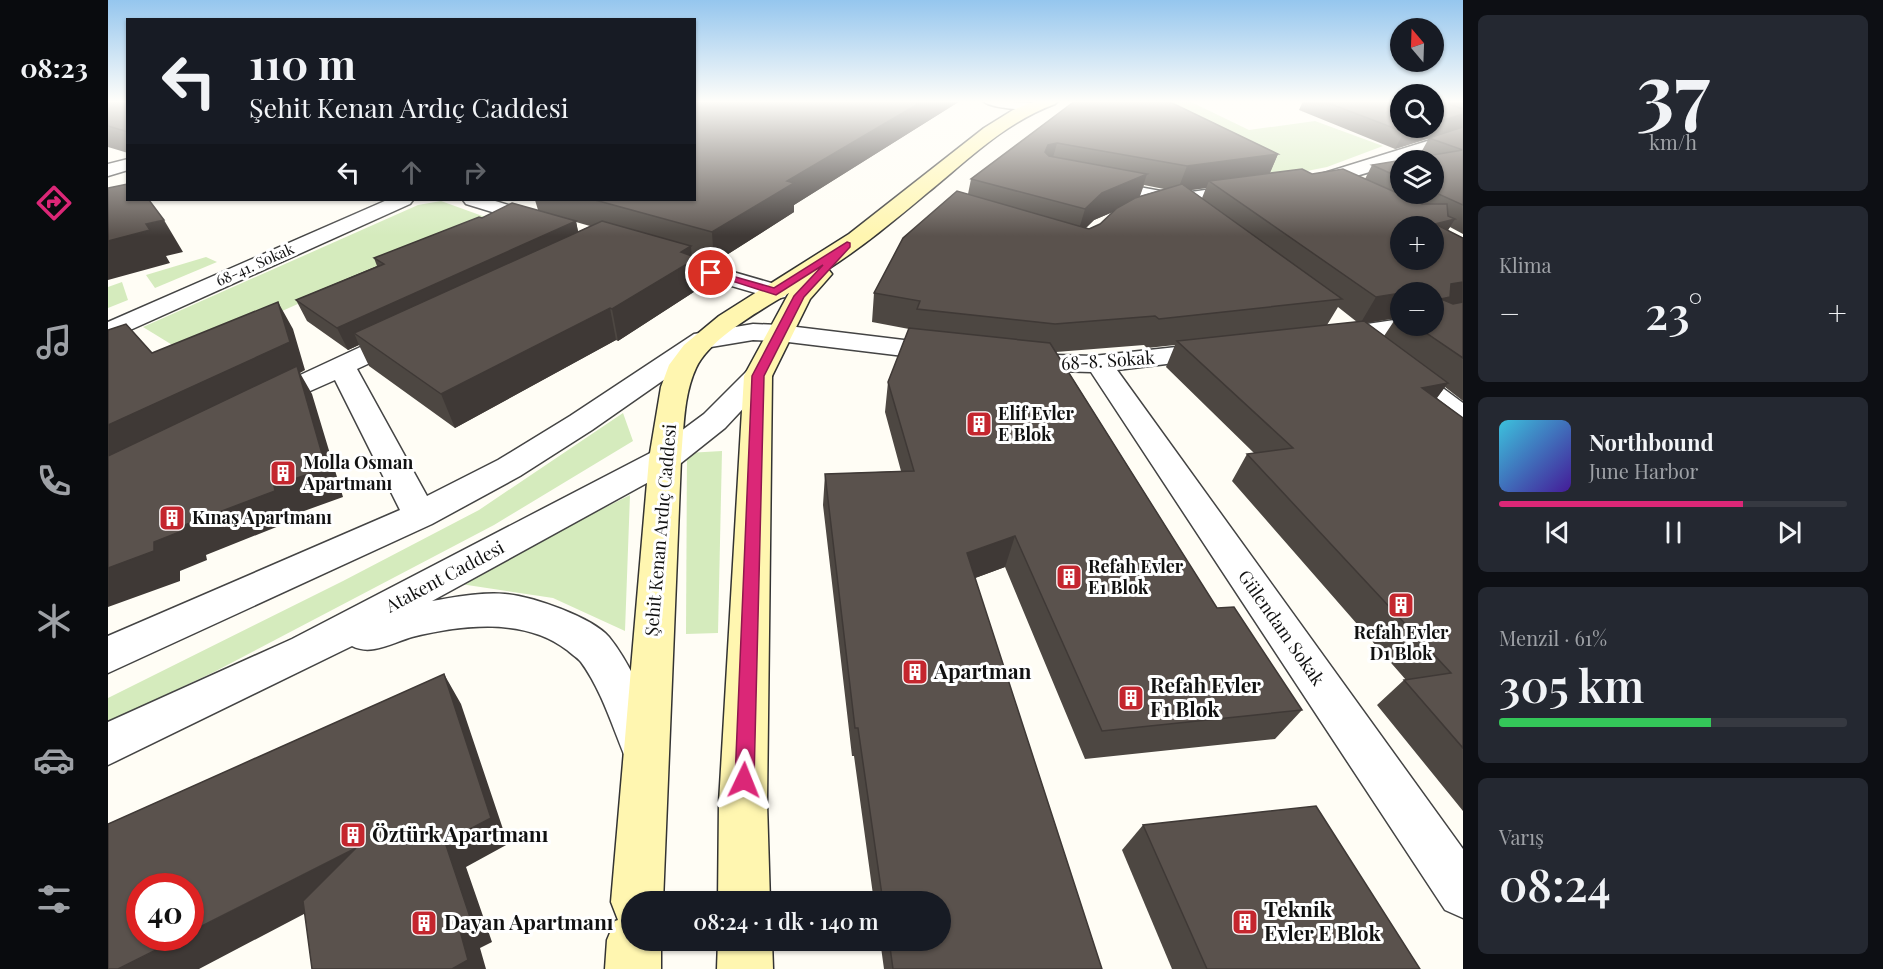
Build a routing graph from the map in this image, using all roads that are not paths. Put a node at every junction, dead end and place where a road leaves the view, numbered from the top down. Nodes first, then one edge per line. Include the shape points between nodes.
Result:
1 (972, 146) edge
2 (1427, 146) edge
3 (126, 165) edge
4 (108, 170) edge
5 (1324, 178) junction
6 (1073, 181) edge
7 (1290, 184) edge
8 (1268, 187) edge
9 (1354, 193) edge
10 (1178, 200) junction
11 (400, 201) edge
12 (491, 202) edge
13 (1129, 214) edge
14 (1205, 222) edge
15 (560, 227) edge
16 (847, 245) junction
17 (638, 251) edge
18 (776, 292) junction
19 (1327, 314) edge
20 (426, 326) edge
21 (1390, 329) edge
22 (108, 332) edge
23 (780, 333) junction
24 (1355, 335) junction
25 (703, 340) junction
26 (1308, 340) edge
27 (1239, 348) edge
28 (1100, 364) junction
29 (342, 367) junction
30 (758, 376) junction
31 (246, 411) edge
32 (1463, 418) edge
33 (665, 459) junction
34 (420, 515) junction
35 (306, 651) junction
36 (108, 655) edge
37 (108, 744) edge
38 (645, 751) junction
39 (638, 891) edge
40 (744, 891) edge
41 (1463, 892) edge
42 (634, 951) edge
43 (745, 951) edge
44 (633, 969) edge
45 (745, 969) edge

1 - 16 street, Şehit Kenan Ardıç Caddesi
2 - 5 street
3 - 4 street
5 - 7 street
5 - 9 street
6 - 10 street
8 - 10 street
10 - 13 street
10 - 14 street
11 - 22 street, 68-41. Sokak
12 - 15 street
16 - 18 street, Şehit Kenan Ardıç Caddesi
16 - 23 street, Şehit Kenan Ardıç Caddesi via 799,296
17 - 18 street
18 - 25 street, Şehit Kenan Ardıç Caddesi
19 - 24 street
20 - 29 street
21 - 24 street
23 - 25 street, 68-8. Sokak via 753,332
23 - 28 street, 68-8. Sokak via 1062,366
23 - 30 street, Şehit Kenan Ardıç Caddesi
24 - 26 street
24 - 32 street
25 - 33 street, Şehit Kenan Ardıç Caddesi via 683,365 676,385
25 - 34 street via 509,468
27 - 28 street, 68-8. Sokak
28 - 41 street, Gülendam Sokak
29 - 31 street
29 - 34 street
30 - 33 street, Atakent Caddesi via 720,417
30 - 40 street, Şehit Kenan Ardıç Caddesi via 743,804
33 - 35 street, Atakent Caddesi
33 - 38 street, Şehit Kenan Ardıç Caddesi
34 - 36 street
35 - 37 street, Atakent Caddesi
35 - 38 street via 462,612 506,610 566,627 594,648 605,665
38 - 39 street, Şehit Kenan Ardıç Caddesi
42 - 44 street
43 - 45 street

